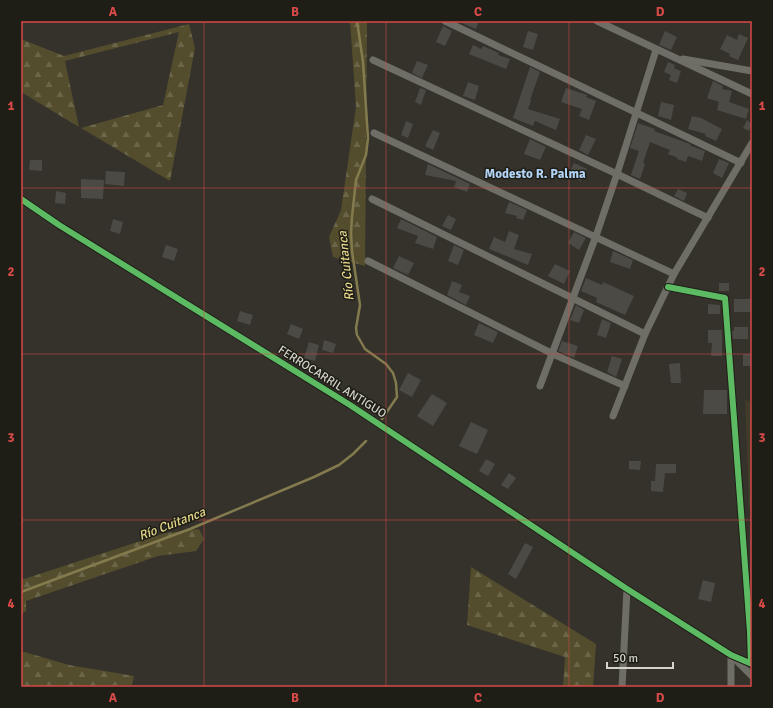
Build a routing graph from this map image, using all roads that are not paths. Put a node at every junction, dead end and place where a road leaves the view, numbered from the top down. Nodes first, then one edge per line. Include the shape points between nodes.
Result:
1 (445, 21) edge
2 (596, 21) edge
3 (656, 50) junction
4 (673, 58) junction
5 (373, 60) dead end
6 (752, 70) edge
7 (752, 94) edge
8 (637, 113) junction
9 (374, 133) dead end
10 (752, 143) edge
11 (741, 163) junction
12 (617, 174) junction
13 (21, 199) edge
14 (372, 199) dead end
15 (708, 218) junction
16 (596, 236) junction
17 (368, 261) dead end
18 (674, 274) junction
19 (668, 287) junction
20 (574, 298) junction
21 (645, 334) junction
22 (553, 354) junction
23 (540, 386) dead end
24 (625, 386) junction
25 (612, 416) dead end
26 (627, 589) junction
27 (731, 656) junction
28 (751, 664) edge
29 (752, 676) edge
30 (622, 687) edge
31 (731, 687) edge

1 - 8 street
2 - 3 street
3 - 4 street
3 - 8 street
4 - 6 street
4 - 7 street
5 - 12 street
8 - 11 street
8 - 12 street
9 - 16 street
10 - 11 street
11 - 15 street
12 - 15 street
12 - 16 street
13 - 26 street, FERROCARRIL ANTIGUO via 350,405
14 - 20 street
15 - 18 street
16 - 18 street
16 - 20 street
17 - 22 street
18 - 19 street
19 - 21 street
19 - 28 street via 725,298
20 - 21 street
20 - 22 street
21 - 24 street
22 - 23 street
22 - 24 street
24 - 25 street
26 - 27 street, FERROCARRIL ANTIGUO
26 - 30 street
27 - 28 street
27 - 29 street
27 - 31 street

